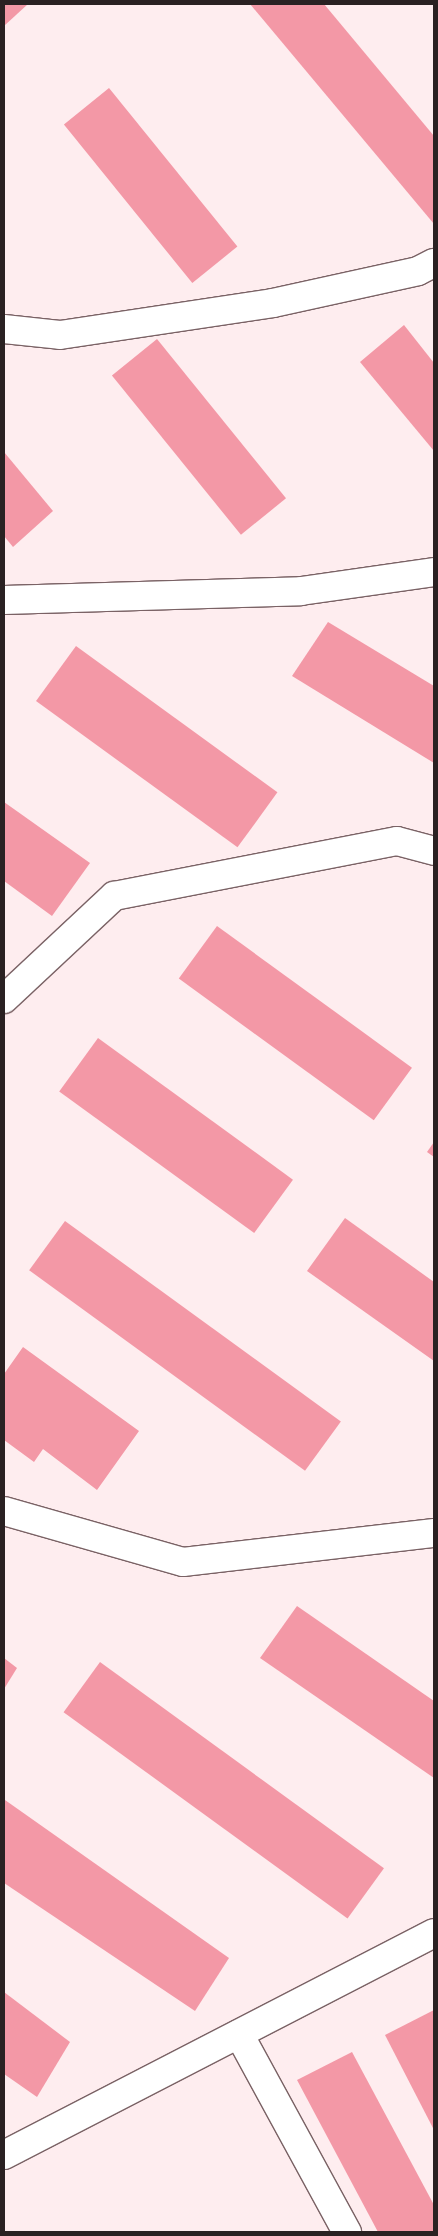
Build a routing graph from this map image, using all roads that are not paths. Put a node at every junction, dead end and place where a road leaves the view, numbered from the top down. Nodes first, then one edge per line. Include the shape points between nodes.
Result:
1 (434, 263) edge
2 (4, 329) edge
3 (434, 572) edge
4 (4, 600) edge
5 (434, 851) edge
6 (4, 999) edge
7 (4, 1511) edge
8 (434, 1533) edge
9 (434, 1933) edge
10 (239, 2034) junction
11 (4, 2155) edge
12 (347, 2232) edge

1 - 2 street via 418,270 263,305 60,335
3 - 4 street via 301,591
5 - 6 street via 397,841 114,896
7 - 8 street via 183,1562
9 - 10 street
10 - 11 street
10 - 12 street

